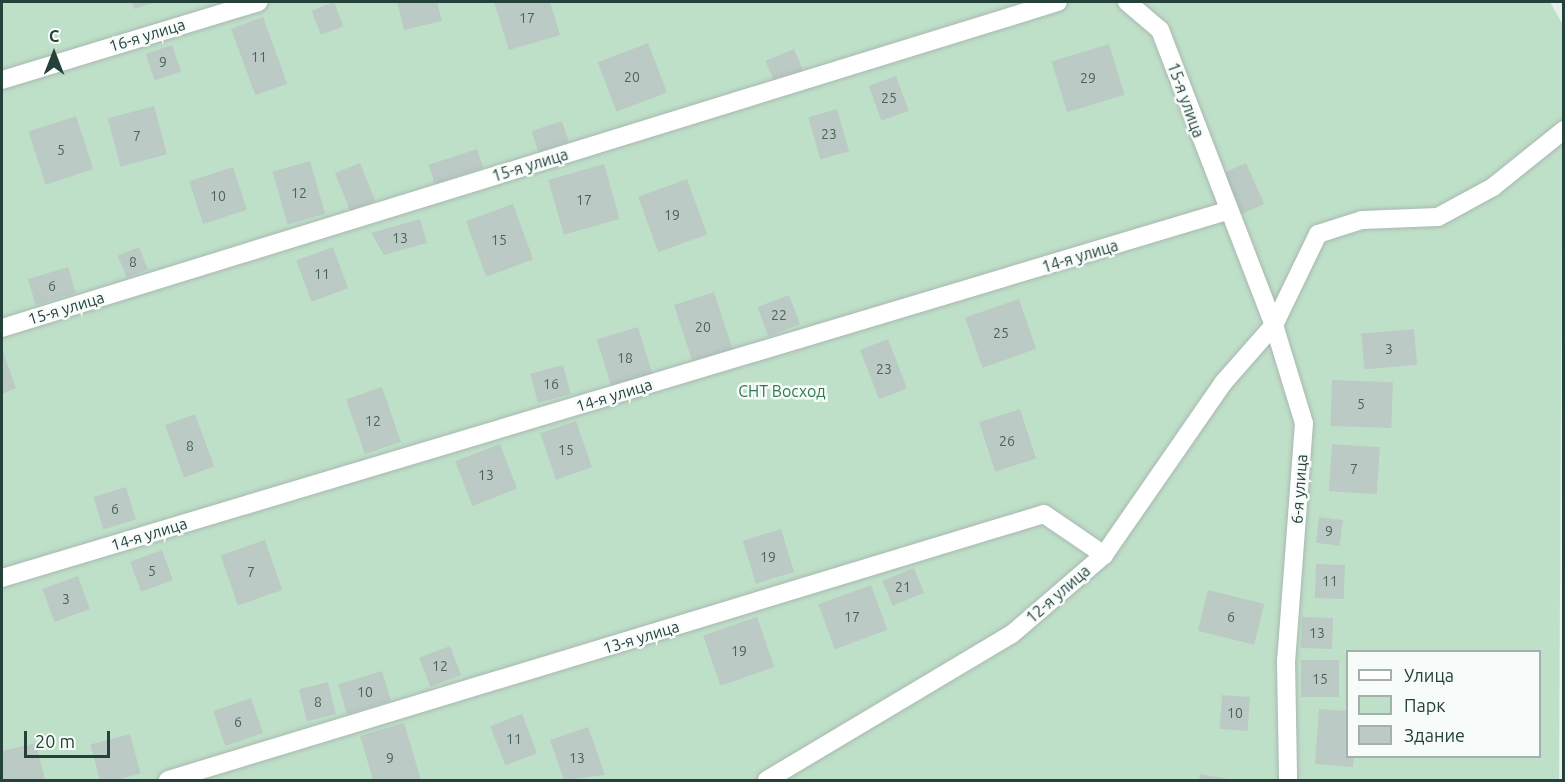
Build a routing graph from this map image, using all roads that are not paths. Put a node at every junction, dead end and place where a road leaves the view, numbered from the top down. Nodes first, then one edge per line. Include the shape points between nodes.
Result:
1 (258, 2) edge
2 (1058, 2) edge
3 (1127, 2) edge
4 (2, 80) edge
5 (1563, 130) edge
6 (1227, 211) junction
7 (1274, 325) junction
8 (2, 328) edge
9 (1104, 555) junction
10 (2, 578) edge
11 (168, 780) edge
12 (766, 780) edge
13 (1288, 780) edge

1 - 4 street, 16-я улица
2 - 8 street, 15-я улица
3 - 6 street, 15-я улица via 1160,30
5 - 7 street, 12-я улица via 1493,187 1438,217 1362,220 1318,234
6 - 7 street, 6-я улица
6 - 10 street, 14-я улица
7 - 9 street, 12-я улица via 1223,383
7 - 13 street, 6-я улица via 1304,423 1286,660
9 - 11 street, 13-я улица via 1044,514
9 - 12 street, 12-я улица via 1012,634

